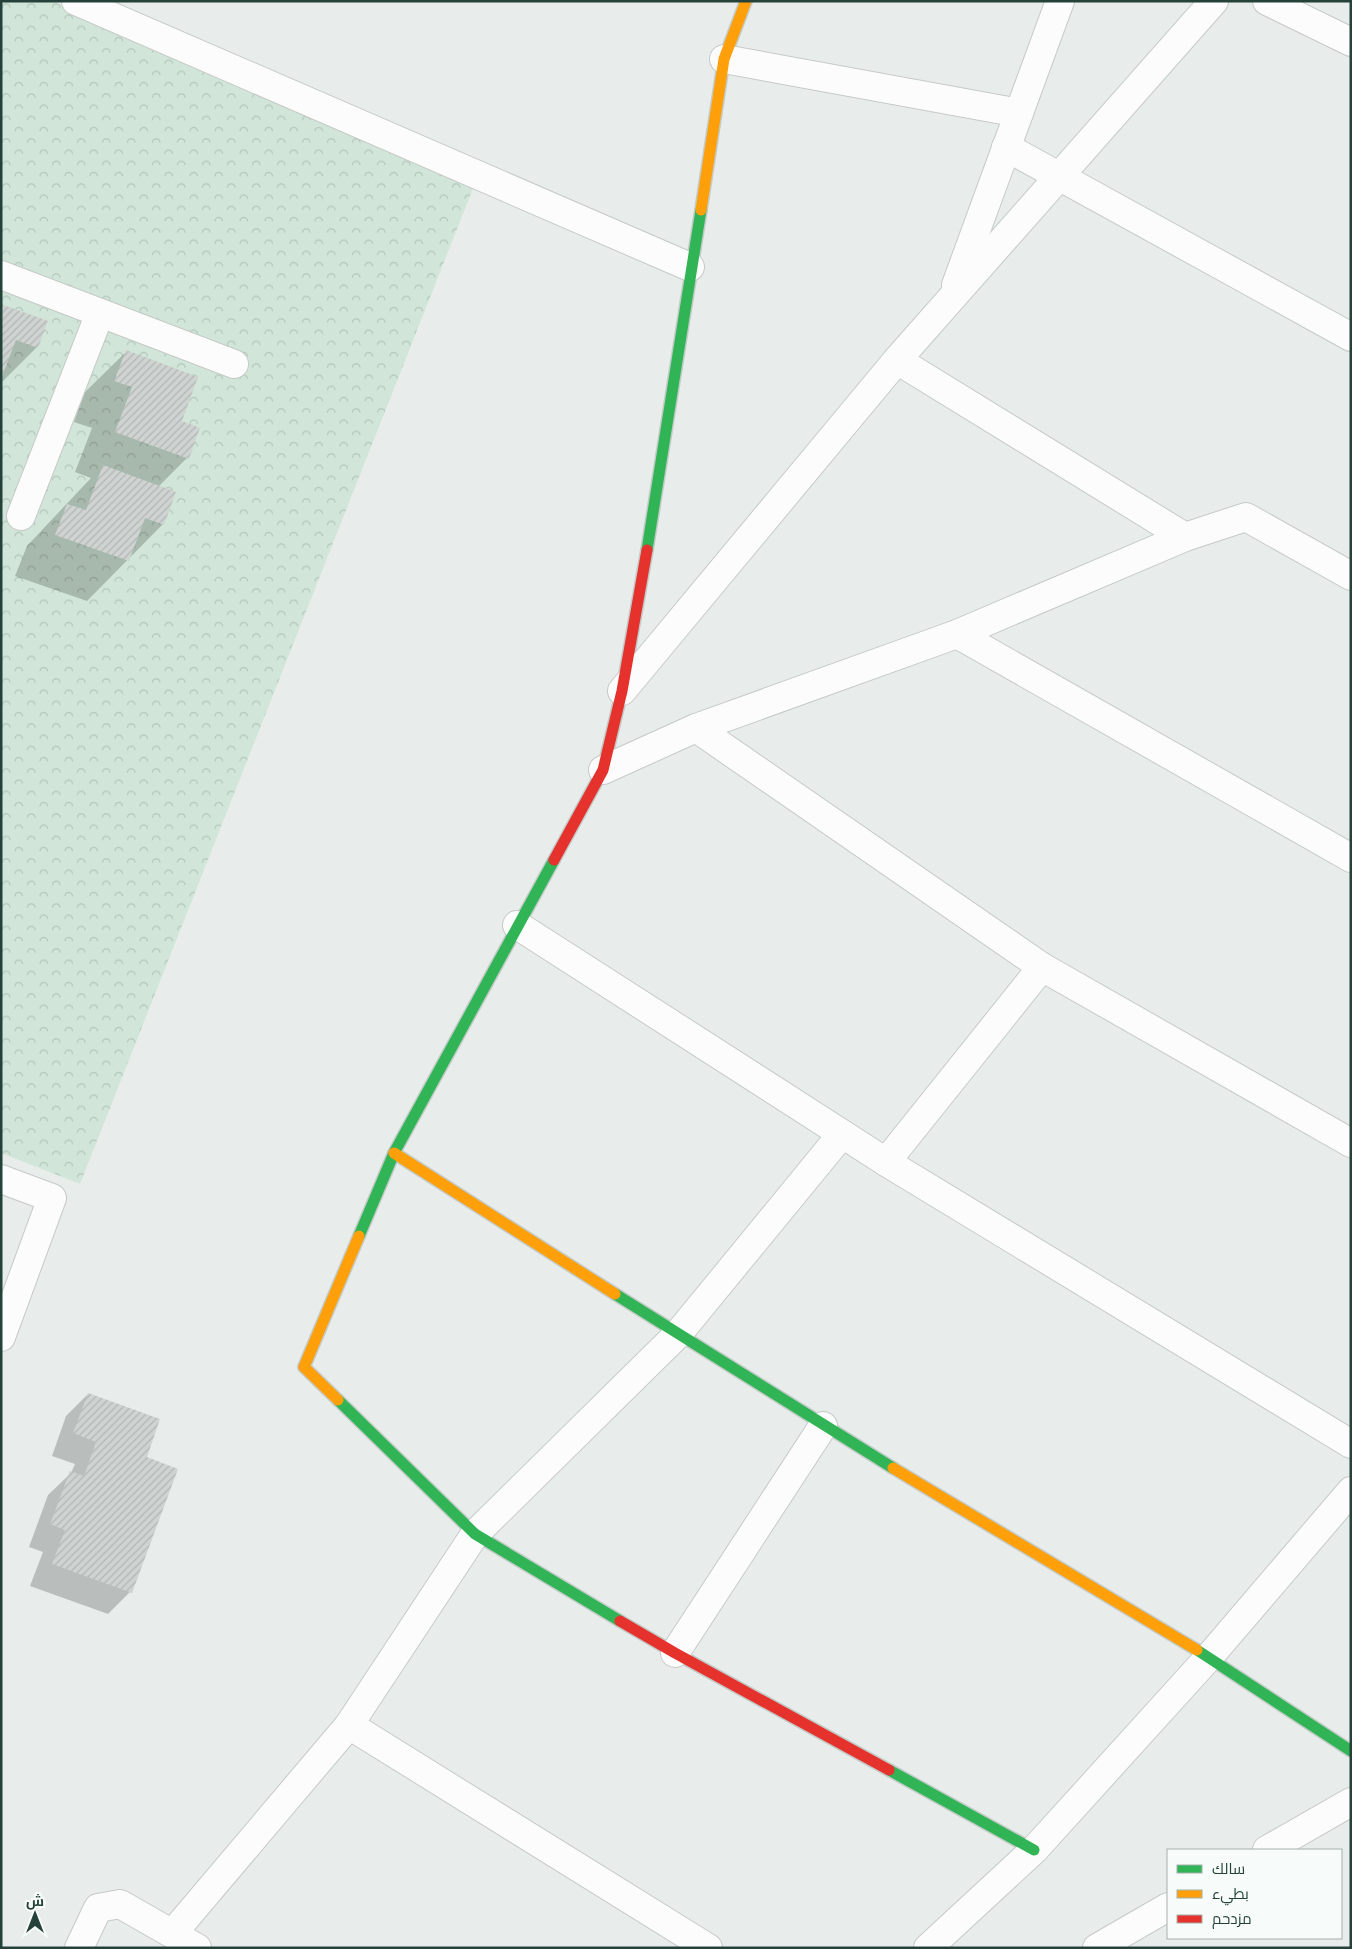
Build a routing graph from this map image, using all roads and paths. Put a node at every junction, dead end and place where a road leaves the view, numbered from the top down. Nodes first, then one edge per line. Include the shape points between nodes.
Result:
1 (76, 1) edge
2 (746, 1) edge
3 (1060, 1) edge
4 (1214, 1) edge
5 (1267, 1) edge
6 (1351, 42) edge
7 (724, 59) junction
8 (1019, 114) junction
9 (1006, 147) junction
10 (1059, 177) junction
11 (690, 268) junction
12 (1, 275) edge
13 (951, 298) junction
14 (100, 313) junction
15 (1351, 337) edge
16 (896, 360) junction
17 (234, 364) dead end
18 (21, 516) dead end
19 (1185, 537) junction
20 (1351, 576) edge
21 (957, 634) junction
22 (622, 691) junction
23 (696, 728) junction
24 (603, 770) junction
25 (1351, 858) edge
26 (518, 925) junction
27 (1042, 967) junction
28 (842, 1134) junction
29 (1351, 1143) edge
30 (394, 1153) junction
31 (886, 1162) junction
32 (1, 1179) edge
33 (678, 1334) junction
34 (1, 1337) edge
35 (823, 1426) junction
36 (1351, 1444) edge
37 (1351, 1491) edge
38 (475, 1534) junction
39 (675, 1653) junction
40 (1209, 1657) junction
41 (349, 1725) junction
42 (1351, 1751) edge
43 (1351, 1802) edge
44 (1269, 1849) edge
45 (1034, 1850) junction
46 (1167, 1908) edge
47 (173, 1933) junction
48 (79, 1948) edge
49 (197, 1948) edge
50 (708, 1948) edge
51 (928, 1948) edge
52 (1097, 1948) edge

1 - 11 street
2 - 7 street
3 - 8 street
4 - 10 street
5 - 6 street
7 - 8 street
7 - 11 street
8 - 9 street
9 - 10 street
9 - 13 street
10 - 13 street
10 - 15 street
11 - 22 street via 656,498
12 - 14 street
13 - 16 street
14 - 17 street
14 - 18 street
16 - 19 street
16 - 22 street
19 - 20 street via 1246,517
19 - 21 street
21 - 23 street
21 - 25 street
22 - 24 street
23 - 24 street
23 - 27 street
24 - 26 street
26 - 28 street
26 - 30 street
27 - 29 street
27 - 31 street
28 - 31 street
28 - 33 street
30 - 33 street
30 - 38 street via 304,1367
31 - 36 street
32 - 34 street via 52,1198
33 - 35 street
33 - 38 street
35 - 39 street
35 - 40 street
37 - 40 street
38 - 39 street
38 - 41 street
39 - 45 street
40 - 42 street
40 - 45 street
41 - 47 street
41 - 50 street
43 - 44 street
45 - 51 street
46 - 52 street
47 - 48 street via 120,1904 98,1908
47 - 49 street

